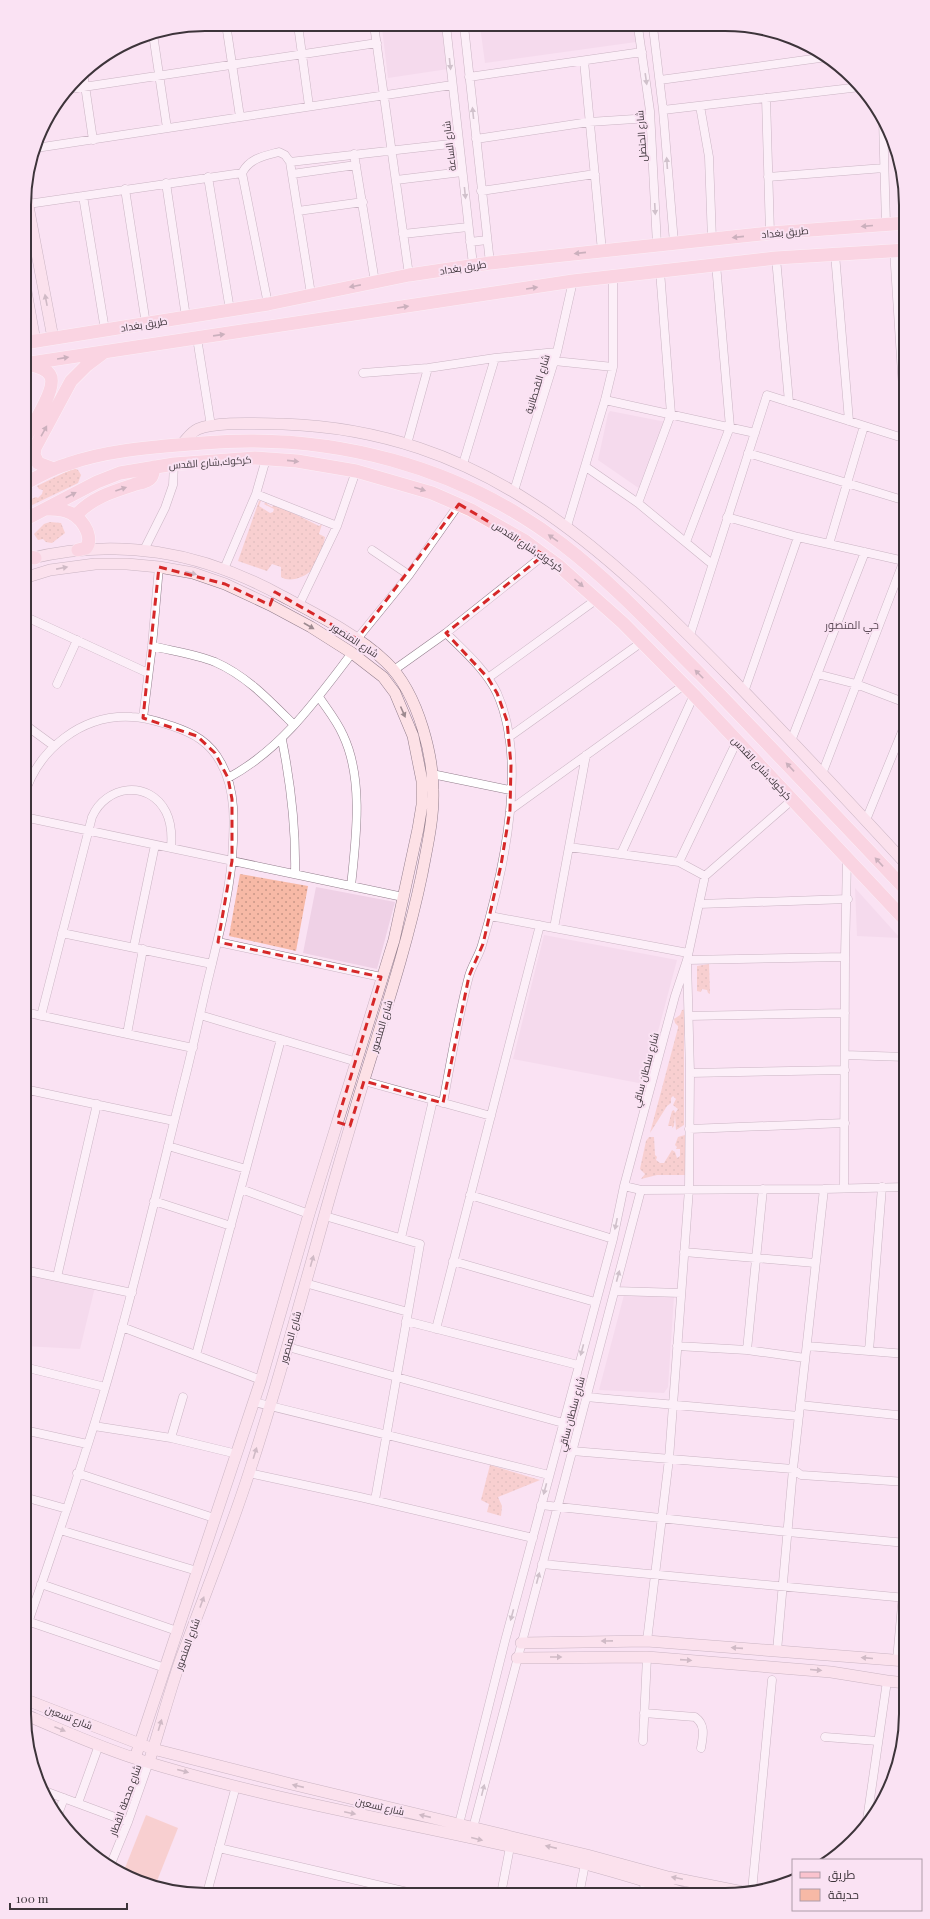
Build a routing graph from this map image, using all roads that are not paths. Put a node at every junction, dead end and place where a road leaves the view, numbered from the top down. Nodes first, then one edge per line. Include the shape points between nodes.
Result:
1 (227, 31) edge
2 (299, 31) edge
3 (375, 31) edge
4 (446, 31) edge
5 (464, 31) edge
6 (639, 31) edge
7 (654, 31) edge
8 (154, 39) edge
9 (377, 44) junction
10 (642, 52) junction
11 (302, 54) junction
12 (820, 59) edge
13 (584, 61) junction
14 (232, 65) junction
15 (159, 76) junction
16 (469, 77) junction
17 (85, 79) edge
18 (660, 80) junction
19 (452, 85) junction
20 (86, 86) junction
21 (76, 88) edge
22 (854, 88) edge
23 (384, 95) junction
24 (766, 98) junction
25 (309, 106) junction
26 (700, 106) junction
27 (664, 110) junction
28 (240, 117) junction
29 (650, 118) junction
30 (589, 122) junction
31 (167, 128) junction
32 (883, 133) edge
33 (476, 139) junction
34 (93, 140) junction
35 (459, 143) junction
36 (41, 147) edge
37 (392, 149) junction
38 (354, 154) junction
39 (290, 162) junction
40 (356, 165) junction
41 (884, 168) junction
42 (242, 172) junction
43 (462, 172) junction
44 (292, 174) junction
45 (595, 174) junction
46 (208, 177) junction
47 (768, 177) junction
48 (396, 180) junction
49 (166, 183) junction
50 (125, 189) junction
51 (481, 191) junction
52 (83, 196) junction
53 (363, 202) junction
54 (31, 204) edge
55 (298, 211) junction
56 (31, 220) edge
57 (899, 223) edge
58 (886, 224) junction
59 (656, 225) junction
60 (672, 225) junction
61 (468, 227) junction
62 (770, 233) junction
63 (403, 234) junction
64 (487, 240) junction
65 (712, 240) junction
66 (470, 242) junction
67 (674, 243) junction
68 (657, 246) junction
69 (899, 250) edge
70 (602, 251) junction
71 (835, 254) junction
72 (776, 258) junction
73 (490, 263) junction
74 (716, 264) junction
75 (472, 265) junction
76 (660, 271) junction
77 (409, 275) junction
78 (613, 277) junction
79 (573, 281) junction
80 (375, 282) junction
81 (311, 294) junction
82 (268, 304) junction
83 (230, 310) junction
84 (186, 317) junction
85 (146, 324) junction
86 (105, 330) junction
87 (53, 338) junction
88 (197, 338) junction
89 (31, 342) edge
90 (106, 351) junction
91 (557, 352) junction
92 (495, 358) junction
93 (554, 361) junction
94 (31, 362) edge
95 (31, 365) edge
96 (613, 367) junction
97 (428, 368) junction
98 (363, 373) dead end
99 (605, 400) junction
100 (789, 402) junction
101 (672, 414) junction
102 (849, 421) junction
103 (211, 426) junction
104 (864, 426) junction
105 (31, 427) edge
106 (730, 427) junction
107 (754, 433) junction
108 (899, 437) edge
109 (182, 444) junction
110 (315, 444) junction
111 (406, 444) junction
112 (748, 453) junction
113 (266, 459) junction
114 (311, 463) junction
115 (174, 464) junction
116 (463, 464) junction
117 (154, 467) junction
118 (586, 467) junction
119 (54, 468) junction
120 (356, 471) junction
121 (31, 480) edge
122 (847, 483) junction
123 (514, 491) junction
124 (256, 494) junction
125 (899, 499) edge
126 (638, 503) junction
127 (459, 504) junction
128 (45, 509) junction
129 (76, 515) junction
130 (31, 517) edge
131 (728, 517) junction
132 (337, 526) junction
133 (567, 526) junction
134 (798, 537) junction
135 (686, 542) junction
136 (829, 544) junction
137 (78, 550) junction
138 (144, 550) junction
139 (372, 550) dead end
140 (865, 552) junction
141 (544, 555) junction
142 (899, 557) edge
143 (31, 558) edge
144 (712, 564) junction
145 (159, 567) junction
146 (224, 569) junction
147 (899, 573) edge
148 (409, 575) junction
149 (31, 576) edge
150 (275, 592) junction
151 (597, 599) junction
152 (270, 605) junction
153 (299, 605) junction
154 (31, 619) edge
155 (446, 633) junction
156 (690, 635) junction
157 (357, 639) junction
158 (77, 640) junction
159 (642, 642) junction
160 (668, 642) junction
161 (152, 646) junction
162 (352, 653) junction
163 (655, 655) junction
164 (394, 670) junction
165 (148, 673) junction
166 (817, 674) junction
167 (488, 678) junction
168 (57, 684) dead end
169 (856, 684) junction
170 (684, 685) junction
171 (744, 692) junction
172 (694, 695) junction
173 (319, 697) junction
174 (899, 700) edge
175 (143, 718) junction
176 (294, 725) junction
177 (31, 729) edge
178 (509, 737) junction
179 (899, 739) edge
180 (282, 740) junction
181 (737, 741) junction
182 (790, 741) junction
183 (54, 746) junction
184 (586, 755) junction
185 (432, 774) junction
186 (822, 774) junction
187 (31, 776) edge
188 (228, 778) junction
189 (510, 790) junction
190 (792, 800) junction
191 (510, 810) junction
192 (31, 819) edge
193 (866, 820) junction
194 (88, 831) junction
195 (155, 845) junction
196 (569, 847) junction
197 (171, 848) junction
198 (621, 854) junction
199 (899, 856) edge
200 (847, 858) junction
201 (232, 861) junction
202 (680, 862) junction
203 (295, 874) junction
204 (705, 876) junction
205 (899, 883) edge
206 (351, 886) junction
207 (403, 897) junction
208 (848, 898) junction
209 (699, 904) junction
210 (899, 914) edge
211 (490, 916) junction
212 (540, 925) junction
213 (554, 928) junction
214 (62, 933) junction
215 (218, 942) junction
216 (134, 946) junction
217 (143, 948) junction
218 (688, 957) junction
219 (845, 957) junction
220 (212, 964) junction
221 (381, 977) junction
222 (845, 1013) junction
223 (31, 1014) edge
224 (200, 1015) junction
225 (41, 1016) junction
226 (689, 1016) junction
227 (127, 1034) junction
228 (281, 1039) junction
229 (193, 1048) junction
230 (845, 1055) junction
231 (899, 1057) edge
232 (357, 1062) junction
233 (845, 1070) junction
234 (690, 1073) junction
235 (364, 1081) junction
236 (31, 1090) edge
237 (433, 1100) junction
238 (443, 1103) junction
239 (97, 1104) junction
240 (491, 1116) junction
241 (174, 1121) junction
242 (337, 1122) junction
243 (845, 1123) junction
244 (350, 1126) junction
245 (689, 1129) junction
246 (168, 1146) junction
247 (246, 1169) junction
248 (624, 1186) junction
249 (882, 1186) junction
250 (899, 1186) edge
251 (844, 1188) junction
252 (241, 1189) junction
253 (689, 1189) junction
254 (763, 1189) junction
255 (641, 1190) junction
256 (824, 1190) junction
257 (470, 1195) junction
258 (154, 1201) junction
259 (309, 1214) junction
260 (325, 1216) junction
261 (231, 1226) junction
262 (401, 1238) junction
263 (613, 1239) junction
264 (684, 1252) junction
265 (756, 1259) junction
266 (453, 1261) junction
267 (816, 1263) junction
268 (31, 1271) edge
269 (57, 1277) junction
270 (305, 1283) junction
271 (614, 1291) junction
272 (132, 1293) junction
273 (681, 1293) junction
274 (595, 1302) junction
275 (408, 1312) junction
276 (406, 1321) junction
277 (122, 1327) junction
278 (436, 1329) junction
279 (677, 1346) junction
280 (807, 1346) junction
281 (288, 1347) junction
282 (747, 1350) junction
283 (869, 1351) junction
284 (899, 1353) edge
285 (196, 1355) junction
286 (805, 1358) junction
287 (578, 1365) junction
288 (31, 1369) edge
289 (397, 1377) junction
290 (261, 1380) junction
291 (106, 1387) junction
292 (183, 1396) dead end
293 (586, 1397) junction
294 (254, 1402) junction
295 (673, 1404) junction
296 (800, 1405) junction
297 (270, 1407) junction
298 (899, 1415) edge
299 (799, 1416) junction
300 (563, 1423) junction
301 (94, 1426) junction
302 (31, 1432) edge
303 (386, 1435) junction
304 (171, 1438) junction
305 (87, 1444) junction
306 (572, 1451) junction
307 (237, 1454) junction
308 (669, 1459) junction
309 (793, 1469) junction
310 (77, 1473) junction
311 (249, 1473) junction
312 (549, 1475) junction
313 (899, 1482) edge
314 (31, 1499) edge
315 (375, 1500) junction
316 (541, 1505) junction
317 (557, 1507) junction
318 (67, 1509) junction
319 (662, 1517) junction
320 (214, 1518) junction
321 (60, 1530) junction
322 (788, 1532) junction
323 (533, 1538) junction
324 (899, 1542) edge
325 (542, 1564) junction
326 (197, 1571) junction
327 (656, 1576) junction
328 (42, 1584) junction
329 (784, 1586) junction
330 (899, 1598) edge
331 (31, 1609) edge
332 (31, 1623) edge
333 (177, 1632) junction
334 (647, 1641) junction
335 (521, 1643) junction
336 (777, 1651) junction
337 (647, 1657) junction
338 (517, 1658) junction
339 (899, 1661) edge
340 (165, 1668) junction
341 (772, 1680) dead end
342 (887, 1681) junction
343 (899, 1682) edge
344 (31, 1702) edge
345 (644, 1713) junction
346 (31, 1717) edge
347 (825, 1737) dead end
348 (643, 1741) dead end
349 (878, 1741) junction
350 (140, 1744) junction
351 (99, 1745) junction
352 (153, 1748) junction
353 (701, 1748) dead end
354 (135, 1758) junction
355 (149, 1762) junction
356 (236, 1786) junction
357 (50, 1793) edge
358 (64, 1798) junction
359 (78, 1803) junction
360 (59, 1810) edge
361 (868, 1814) edge
362 (128, 1822) junction
363 (459, 1824) junction
364 (473, 1828) junction
365 (510, 1847) junction
366 (219, 1848) junction
367 (112, 1861) edge
368 (585, 1864) junction
369 (645, 1882) junction
370 (752, 1886) edge
371 (209, 1888) edge
372 (390, 1888) edge
373 (502, 1888) edge
374 (580, 1888) edge
375 (645, 1888) edge
376 (667, 1888) edge
377 (724, 1888) edge

1 - 14 street
2 - 11 street
3 - 9 street
4 -> 19 street, شارع الساعة
5 - 16 street
6 - 10 street, شارع الحنضل
7 - 18 street
8 - 15 street
9 - 11 street
9 - 23 street
10 - 13 street
10 -> 29 street, شارع الحنضل
11 - 14 street
11 - 25 street
12 - 18 street
13 - 16 street
13 - 30 street
14 - 15 street
14 - 28 street
15 - 20 street
15 - 31 street
33 -> 16 street
17 - 20 street
18 - 27 street
19 - 23 street
19 - 35 street, شارع الساعة
20 - 21 street
20 - 34 street
22 - 24 street
23 - 25 street
23 - 37 street
24 - 26 street
24 - 47 street
25 - 28 street
26 - 27 street
26 - 65 street via 709,157
60 -> 27 street
28 - 31 street
29 - 30 street
29 -> 59 street, شارع الحنضل
30 - 33 street
30 - 45 street
31 - 34 street
32 - 41 street
33 - 51 street
34 - 36 street
35 - 37 street
35 - 43 street, شارع الساعة
37 - 38 street
37 - 48 street
38 - 39 street
38 - 40 street
39 - 42 street via 279,152 256,158
39 - 44 street
40 - 44 street
40 - 53 street
41 - 47 street
41 - 58 street
42 - 46 street
42 - 82 street
43 - 48 street
43 -> 61 street, شارع الساعة
44 - 55 street
45 - 51 street
45 - 70 street
46 - 49 street
46 - 83 street
47 - 62 street
48 - 63 street
49 - 50 street
49 - 84 street
50 - 52 street
50 - 85 street
51 - 64 street
52 - 54 street
52 - 86 street
53 - 55 street
53 - 80 street
55 - 81 street
87 -> 56 street
57 - 58 main road, طريق بغداد
58 -> 62 main road, طريق بغداد
59 - 60 street via 662,231
59 - 68 street, شارع الحنضل
60 - 67 street
61 - 63 street
61 - 66 street, شارع الساعة
62 -> 65 main road, طريق بغداد
63 - 77 street
64 - 66 street
64 - 73 street
65 - 67 main road, طريق بغداد
66 - 75 street, شارع الساعة
67 - 68 main road, طريق بغداد
68 - 70 main road, طريق بغداد
69 - 71 main road, طريق بغداد
70 -> 73 main road, طريق بغداد
71 - 72 main road, طريق بغداد
71 - 102 street
72 - 74 main road, طريق بغداد
72 - 100 street
73 - 75 main road, طريق بغداد
74 - 76 main road, طريق بغداد
74 - 106 street
75 - 77 main road, طريق بغداد
76 - 78 main road, طريق بغداد
76 - 101 street
77 - 80 main road, طريق بغداد
78 - 79 main road, طريق بغداد
78 - 96 street
88 -> 79 main road, طريق بغداد
79 - 91 street, شارع القحطانية
80 -> 81 main road, طريق بغداد
81 - 82 main road, طريق بغداد
82 - 83 main road, طريق بغداد
83 - 84 main road, طريق بغداد
84 - 85 main road, طريق بغداد
85 - 86 main road, طريق بغداد
86 - 87 main road, طريق بغداد
87 - 89 main road, طريق بغداد
88 - 90 main road, طريق بغداد
88 - 103 street
94 -> 90 main road, طريق بغداد
119 -> 90 main road via 38,463 34,455 35,448 71,382 87,365
91 - 92 street
91 - 93 street, شارع القحطانية
92 - 97 street
92 - 116 street
93 - 96 street
93 - 123 street, شارع القحطانية
95 - 105 main road via 47,372 52,381 49,393
96 - 99 street
97 - 98 street
97 - 111 street
99 - 101 street
99 - 118 street
100 - 102 street
100 - 107 street via 767,395
101 - 106 street
101 - 126 street
102 - 104 street
103 - 109 street via 195,431
103 - 111 street via 310,426 364,434
104 - 108 street
104 - 122 street
106 - 107 street
106 - 135 street
107 - 112 street
109 - 110 main road, كركوك,شارع القدس via 238,441
109 - 119 main road, كركوك,شارع القدس via 108,453
110 - 114 main road
160 -> 110 main road, كركوك,شارع القدس via 593,569 528,520 492,499 425,469
111 - 116 street
112 - 122 street
112 - 131 street
113 -> 114 main road, كركوك,شارع القدس
113 - 115 main road, كركوك,شارع القدس
113 - 124 street
114 - 120 main road, كركوك,شارع القدس
115 - 117 main road, كركوك,شارع القدس
115 - 138 street via 173,485 165,508
116 - 123 street
128 -> 117 main road, كركوك,شارع القدس via 108,477
129 -> 117 main road via 93,500 148,480 153,475
118 - 126 street
118 - 133 street
119 - 121 main road, كركوك,شارع القدس
120 -> 127 main road, كركوك,شارع القدس via 410,486
120 - 132 street
122 - 125 street
122 - 136 street
123 - 133 street
124 - 132 street
124 - 146 street
126 - 135 street
127 - 141 main road, كركوك,شارع القدس
127 - 148 street
128 - 129 main road via 62,510
128 - 130 main road, كركوك,شارع القدس
129 - 137 main road via 84,524 89,539 86,548
131 - 134 street
131 - 144 street
132 - 153 street
133 - 156 street via 597,549
134 - 136 street
134 - 171 street
135 - 144 street
136 - 140 street
137 - 138 street, شارع المنصور
137 - 143 street, شارع المنصور
138 - 146 street, شارع المنصور via 192,558
139 - 148 street
140 - 142 street
140 - 166 street
141 -> 151 main road, كركوك,شارع القدس
141 - 155 street
144 - 156 street
149 -> 145 street, شارع المنصور via 50,570 95,564
145 -> 152 street, شارع المنصور via 193,573 225,584
145 - 161 street
146 - 150 street, شارع المنصور
147 - 169 street
148 - 157 street
150 - 152 street
150 - 153 street, شارع المنصور
151 - 159 main road, كركوك,شارع القدس
151 - 167 street
152 -> 162 street, شارع المنصور
153 - 157 street, شارع المنصور
154 - 158 street
155 - 164 street
155 - 167 street
156 - 171 street
157 - 164 street, شارع المنصور
158 - 165 street
158 - 168 street
159 - 163 main road, كركوك,شارع القدس
159 - 178 street
160 - 163 main road
205 -> 160 main road, كركوك,شارع القدس via 750,724
161 - 165 street
161 - 176 street via 214,662 233,672 266,696
162 - 173 street
162 -> 207 street, شارع المنصور via 383,677 395,693 413,736 418,759 422,780 422,805
163 - 170 main road, كركوك,شارع القدس
164 - 185 street, شارع المنصور via 417,714
165 - 175 street
166 - 169 street
166 - 182 street
167 - 178 street via 502,707
169 - 174 street
169 - 186 street
170 - 172 main road, كركوك,شارع القدس
170 - 184 street
171 - 182 street
172 - 181 main road, كركوك,شارع القدس
172 - 198 street
173 - 176 street
173 - 206 street via 344,736 355,775 356,839
175 - 183 street via 119,717 98,721
175 - 188 street via 168,724 197,736 215,753
176 - 180 street
177 - 183 street
178 - 189 street
179 - 193 street
180 - 188 street via 262,757
180 - 203 street via 293,806
181 - 190 main road, كركوك,شارع القدس
181 - 202 street
182 - 186 street
183 - 187 street
184 - 191 street
184 - 196 street
185 - 189 street
185 - 235 street, شارع المنصور via 434,793 416,902
186 - 193 street
188 - 201 street via 233,812
189 - 191 street
190 - 200 main road, كركوك,شارع القدس
190 - 204 street
191 - 211 street
192 - 194 street
193 - 199 street
194 - 195 street
194 - 197 street via 95,809 102,801 118,792 136,790 154,797 163,806 171,824
194 - 214 street
195 - 197 street
195 - 216 street
196 - 198 street
196 - 213 street
197 - 201 street
198 - 202 street
200 - 208 street
200 - 210 main road, كركوك,شارع القدس
201 - 203 street
201 - 215 street
202 - 204 street
203 - 206 street
204 - 209 street
206 - 207 street
207 - 221 street, شارع المنصور via 394,940
208 - 209 street
208 - 219 street
209 - 218 street
211 - 212 street
211 - 238 street via 480,951 469,976
212 - 213 street
212 - 240 street
213 - 218 street
214 - 216 street
214 - 225 street
215 - 220 street
215 - 221 street
216 - 217 street
217 - 220 street
217 - 227 street
218 - 219 street
218 - 226 street
218 - 248 street, شارع سلطان ساقي via 675,996
219 - 222 street
220 - 224 street
221 - 232 street, شارع المنصور
222 - 226 street
222 - 230 street
223 - 225 street
224 - 228 street
224 - 229 street
225 - 227 street
226 - 234 street
227 - 229 street
228 - 232 street
228 - 247 street
229 - 241 street
230 - 231 street
230 - 233 street
232 - 242 street, شارع المنصور
233 - 234 street
233 - 243 street
234 - 245 street
235 - 237 street
235 - 244 street, شارع المنصور
236 - 239 street
237 - 238 street
237 - 262 street
238 - 240 street
239 - 241 street
239 - 269 street
240 - 257 street
241 - 246 street
242 - 244 street
242 - 259 street, شارع المنصور
243 - 245 street
243 - 251 street
244 - 260 street, شارع المنصور
245 - 253 street
246 - 247 street
246 - 258 street
247 - 252 street
248 - 255 street
248 -> 263 street, شارع سلطان ساقي
249 - 250 street
249 - 251 street
249 - 283 street
251 - 256 street
252 - 259 street
252 - 261 street
253 - 254 street
253 - 255 street
253 - 264 street
254 - 256 street
254 - 265 street
271 -> 255 street, شارع سلطان ساقي
256 - 267 street
257 - 263 street
257 - 266 street
258 - 261 street
258 - 272 street
259 - 290 street, شارع المنصور
260 - 262 street
270 -> 260 street, شارع المنصور
261 - 285 street
262 - 275 street via 420,1244
263 - 274 street, شارع سلطان ساقي
264 - 265 street
264 - 273 street
265 - 267 street
265 - 282 street
266 - 274 street
266 - 278 street
267 - 280 street
268 - 269 street
269 - 272 street
270 - 275 street
270 - 281 street, شارع المنصور
271 - 273 street
271 - 293 street, شارع سلطان ساقي
272 - 277 street
273 - 279 street
274 -> 287 street, شارع سلطان ساقي
275 - 276 street
276 - 278 street
276 - 289 street
277 - 285 street
277 - 291 street
278 - 287 street
279 - 282 street
279 - 295 street
280 - 283 street
280 - 286 street
281 - 289 street
281 - 297 street, شارع المنصور
282 - 286 street
283 - 284 street
285 - 290 street
286 - 296 street
287 - 300 street, شارع سلطان ساقي
288 - 291 street
289 - 300 street
289 - 303 street
290 - 294 street, شارع المنصور
291 - 301 street
292 - 304 street
293 - 295 street
293 - 306 street, شارع سلطان ساقي
294 - 297 street
294 - 307 street, شارع المنصور
295 - 299 street
295 - 308 street
296 - 298 street
296 - 299 street
297 - 303 street
311 -> 297 street, شارع المنصور
299 - 309 street
300 - 312 street, شارع سلطان ساقي
301 - 304 street
301 - 305 street
302 - 305 street
303 - 312 street
303 - 315 street
304 - 307 street
305 - 310 street
306 - 308 street
306 - 317 street, شارع سلطان ساقي
307 - 320 street, شارع المنصور
308 - 309 street
308 - 319 street
309 - 313 street via 801,1475
309 - 322 street
310 - 318 street
310 - 320 street
311 - 315 street
352 -> 311 street, شارع المنصور via 180,1663
312 -> 316 street, شارع سلطان ساقي
314 - 318 street
315 - 323 street
316 - 317 street
316 - 323 street, شارع سلطان ساقي
317 - 319 street
317 - 325 street, شارع سلطان ساقي
318 - 321 street
319 - 322 street
319 - 327 street
320 - 326 street, شارع المنصور
321 - 326 street
321 - 328 street
322 - 324 street
322 - 329 street
323 -> 363 street, شارع سلطان ساقي
325 - 327 street
335 -> 325 street, شارع سلطان ساقي
326 - 333 street, شارع المنصور
327 - 329 street
327 - 334 street
328 - 331 street
328 - 333 street
329 - 330 street
329 - 336 street
332 - 340 street
333 - 340 street, شارع المنصور
334 -> 335 street
336 -> 334 street
335 - 338 street, شارع سلطان ساقي
339 -> 336 street
338 -> 337 street
337 -> 342 street via 831,1672
337 - 345 street
364 -> 338 street, شارع سلطان ساقي
340 - 350 street, شارع المنصور
341 - 370 street
342 - 343 street
342 - 349 street
344 - 350 street, شارع تسعين
345 - 348 street
345 - 353 street via 695,1717 704,1730
346 -> 351 street, شارع تسعين
347 - 349 street
349 - 361 street
350 - 352 street, شارع تسعين
350 - 354 street, شارع المنصور
351 - 354 street, شارع تسعين
351 - 359 street
352 - 355 street, شارع المنصور
363 -> 352 street, شارع تسعين
354 - 355 street, شارع تسعين
355 -> 356 street, شارع تسعين
355 - 362 street, شارع محطة القطار
356 -> 365 street, شارع تسعين
356 - 366 street
357 - 358 street
358 - 359 street
358 - 360 street
359 - 362 street
362 - 367 street, شارع محطة القطار
363 - 364 street, شارع تسعين
377 -> 364 street, شارع تسعين
365 - 368 street, شارع تسعين
365 - 373 street
366 - 371 street
366 - 372 street
368 - 369 street, شارع تسعين
368 - 374 street
369 - 375 street
369 - 376 street, شارع تسعين

